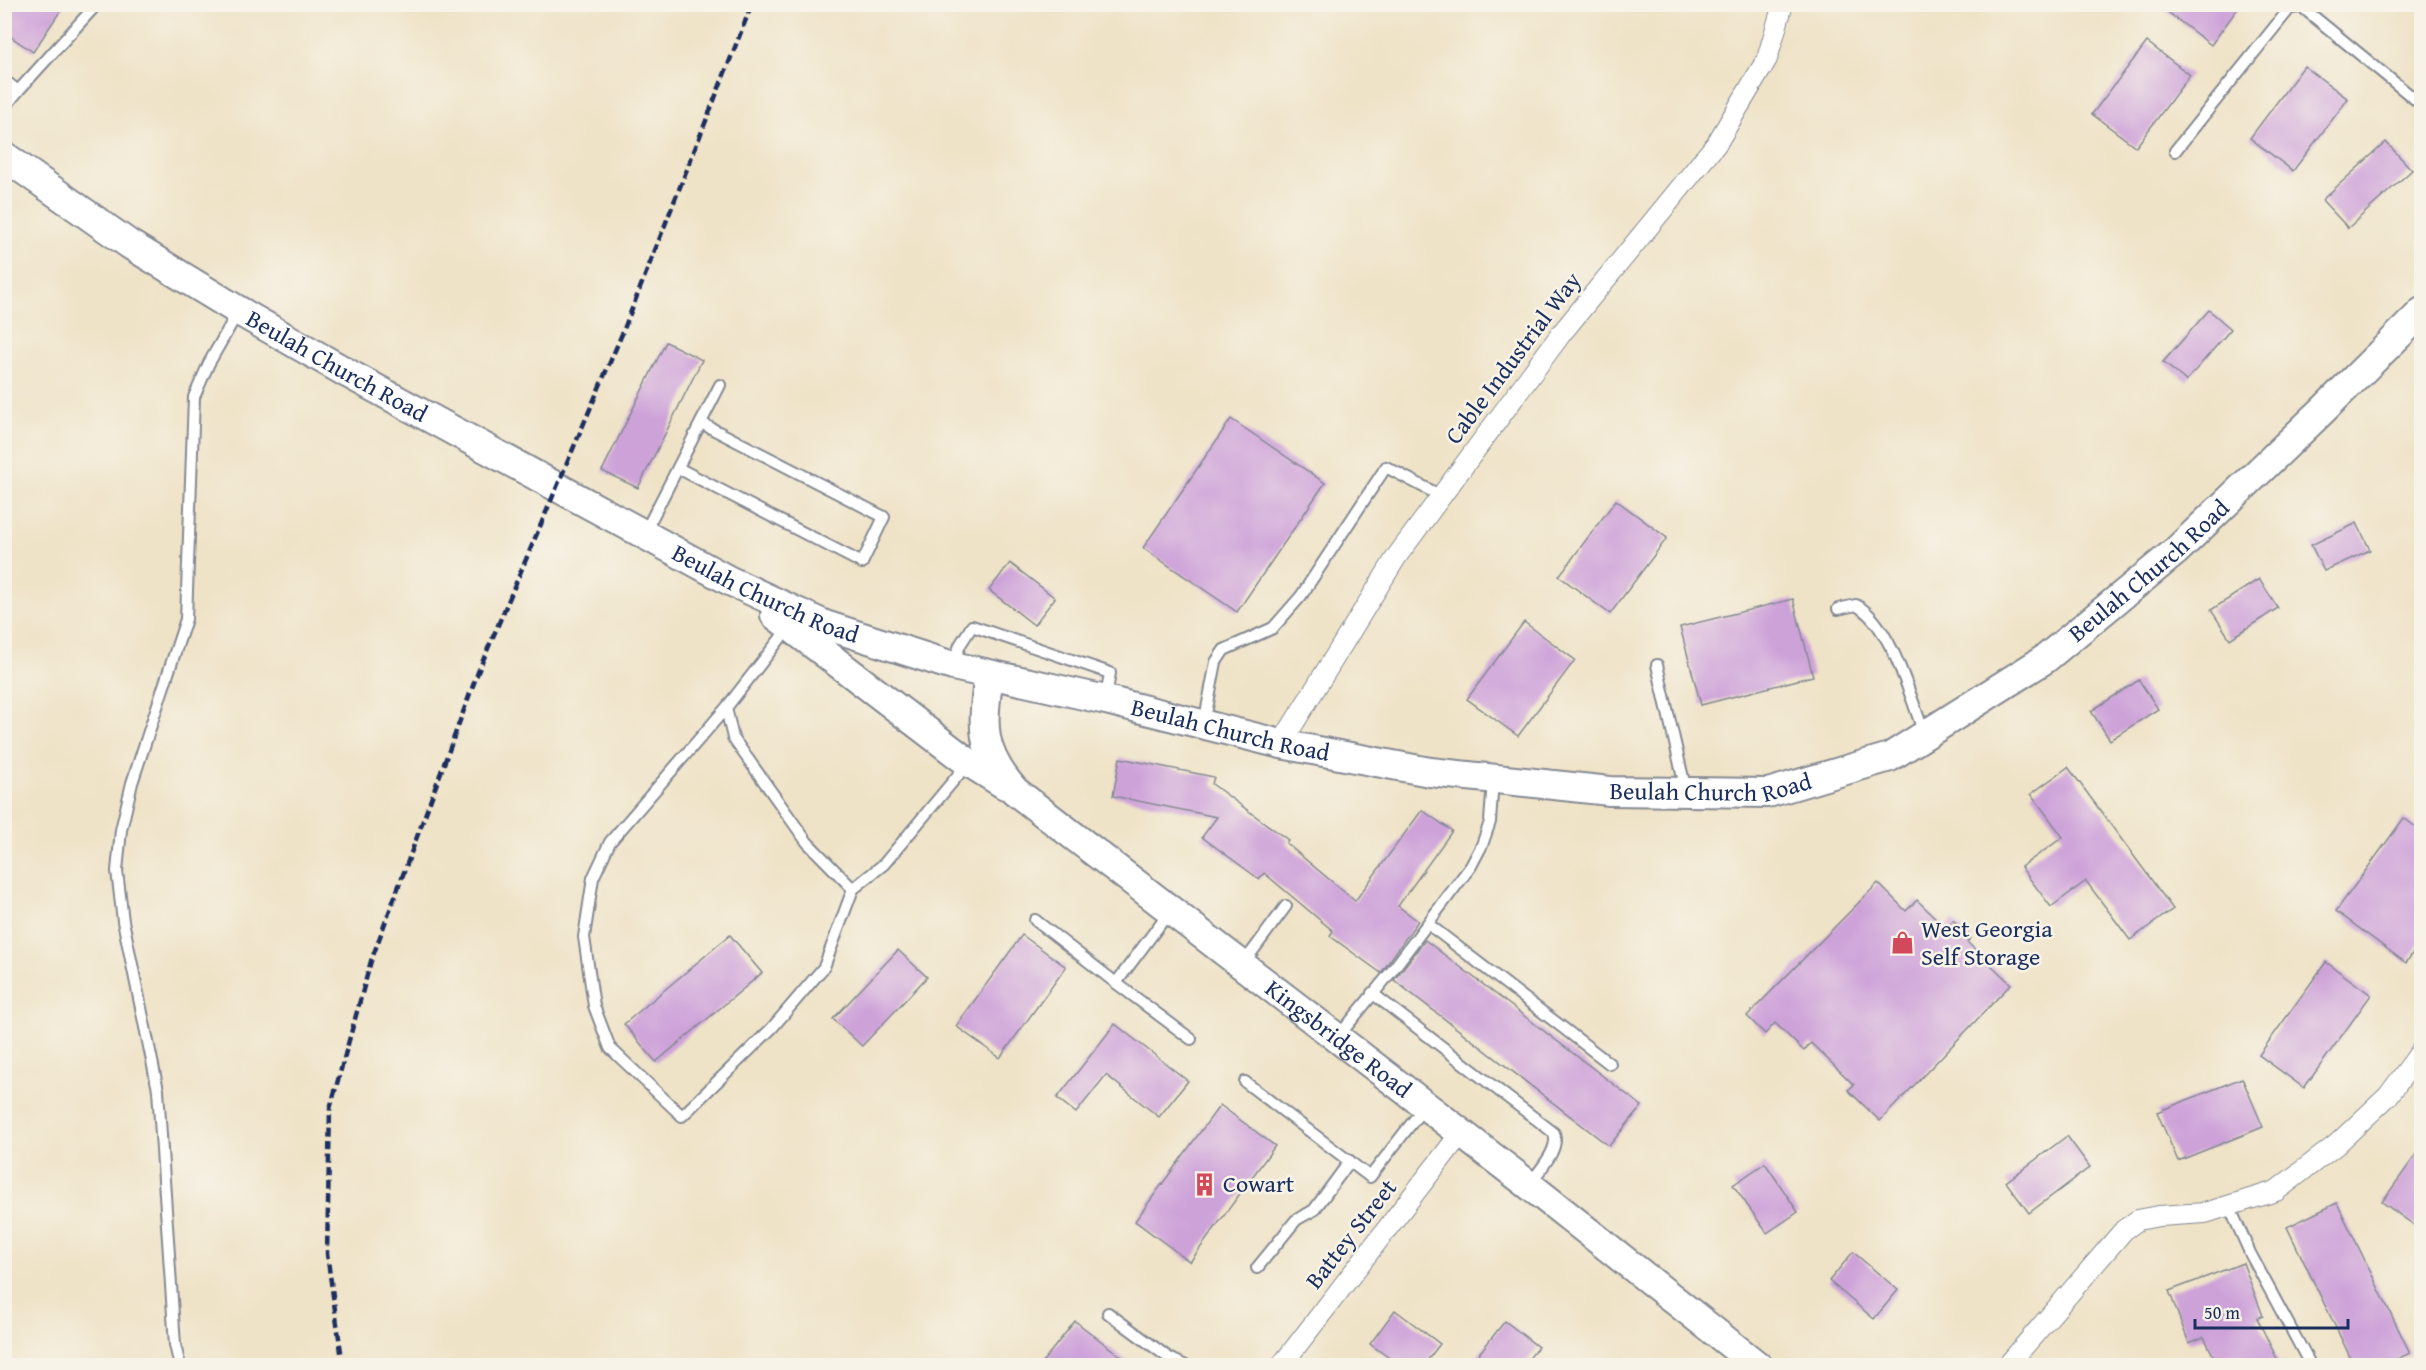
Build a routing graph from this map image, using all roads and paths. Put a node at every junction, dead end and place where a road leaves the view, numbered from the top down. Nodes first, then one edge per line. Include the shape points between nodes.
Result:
1 (97, 4) edge
2 (1782, 4) edge
3 (4, 80) edge
4 (18, 91) junction
5 (2421, 105) edge
6 (4, 108) edge
7 (2175, 151) dead end
8 (4, 156) edge
9 (239, 311) junction
10 (2421, 312) edge
11 (720, 385) dead end
12 (701, 423) junction
13 (678, 468) junction
14 (1441, 496) junction
15 (644, 534) junction
16 (1838, 609) dead end
17 (794, 620) junction
18 (1657, 665) dead end
19 (953, 666) junction
20 (989, 675) junction
21 (1106, 700) junction
22 (726, 708) junction
23 (1204, 724) junction
24 (1924, 733) junction
25 (986, 738) junction
26 (1281, 744) junction
27 (969, 762) junction
28 (1493, 778) junction
29 (1015, 791) junction
30 (1686, 792) junction
31 (853, 889) junction
32 (1286, 906) dead end
33 (1170, 911) junction
34 (1035, 920) dead end
35 (1428, 924) junction
36 (1242, 966) junction
37 (1116, 982) junction
38 (1372, 993) junction
39 (1337, 1038) junction
40 (1191, 1039) dead end
41 (2421, 1050) edge
42 (1610, 1064) dead end
43 (1245, 1082) dead end
44 (1425, 1106) junction
45 (1461, 1133) junction
46 (1350, 1161) junction
47 (1529, 1185) junction
48 (2229, 1206) junction
49 (1257, 1268) dead end
50 (1108, 1312) dead end
51 (180, 1365) edge
52 (1186, 1365) edge
53 (1281, 1365) edge
54 (1758, 1365) edge
55 (2007, 1365) edge
56 (2311, 1365) edge

1 - 4 lane
2 - 14 street, Cable Industrial Way via 1767,59 1717,143 1561,334
3 - 4 lane
4 - 6 lane
5 - 7 lane via 2302,7 2290,8
8 - 9 street, Beulah Church Road via 129,244
9 - 15 street, Beulah Church Road
9 - 51 lane via 208,363 194,397 186,619 132,783 117,870 123,921 158,1090 175,1345
10 - 24 street, Beulah Church Road via 2176,550 2045,659
11 - 12 lane
12 - 13 lane
12 - 13 lane via 884,517 862,563
13 - 15 lane
14 - 23 lane via 1386,467 1301,596 1273,628 1224,650 1215,662
14 - 26 street, Cable Industrial Way via 1396,556
15 - 17 street, Beulah Church Road
16 - 24 lane via 1856,605 1882,628
17 - 19 street, Beulah Church Road via 825,625
17 - 22 lane
17 - 27 street
18 - 30 lane
19 - 20 street, Beulah Church Road
19 - 21 lane via 972,626 1110,673
20 - 21 street, Beulah Church Road
20 - 25 street, Kingsbridge Road via 984,714
21 - 23 street, Beulah Church Road
22 - 31 lane via 733,738 807,842
22 - 31 lane via 610,842 593,878 584,937 594,1006 610,1048 682,1116 772,1028 824,967
23 - 26 street, Beulah Church Road
24 - 30 street, Beulah Church Road via 1890,757 1768,793
25 - 27 lane
25 - 29 street, Kingsbridge Road via 999,773
26 - 28 street, Beulah Church Road via 1430,772
27 - 29 street
27 - 31 lane via 885,864
28 - 30 street, Beulah Church Road via 1610,791
28 - 35 lane via 1490,822 1482,845
29 - 33 street, Kingsbridge Road
32 - 36 lane
33 - 36 street, Kingsbridge Road
33 - 37 lane
34 - 37 lane
35 - 38 lane
35 - 42 lane
36 - 39 street, Kingsbridge Road
37 - 40 lane
38 - 39 lane
38 - 47 lane via 1554,1133 1554,1147
39 - 44 street, Kingsbridge Road
41 - 48 street via 2388,1096 2336,1145 2276,1191
43 - 46 lane
44 - 45 street, Kingsbridge Road
44 - 46 lane via 1370,1176
45 - 47 street, Kingsbridge Road
45 - 53 street, Battey Street
46 - 49 lane via 1314,1210 1296,1220
47 - 54 street, Kingsbridge Road
48 - 55 street via 2205,1213 2138,1220 2124,1230
48 - 56 lane
50 - 52 lane via 1169,1358

